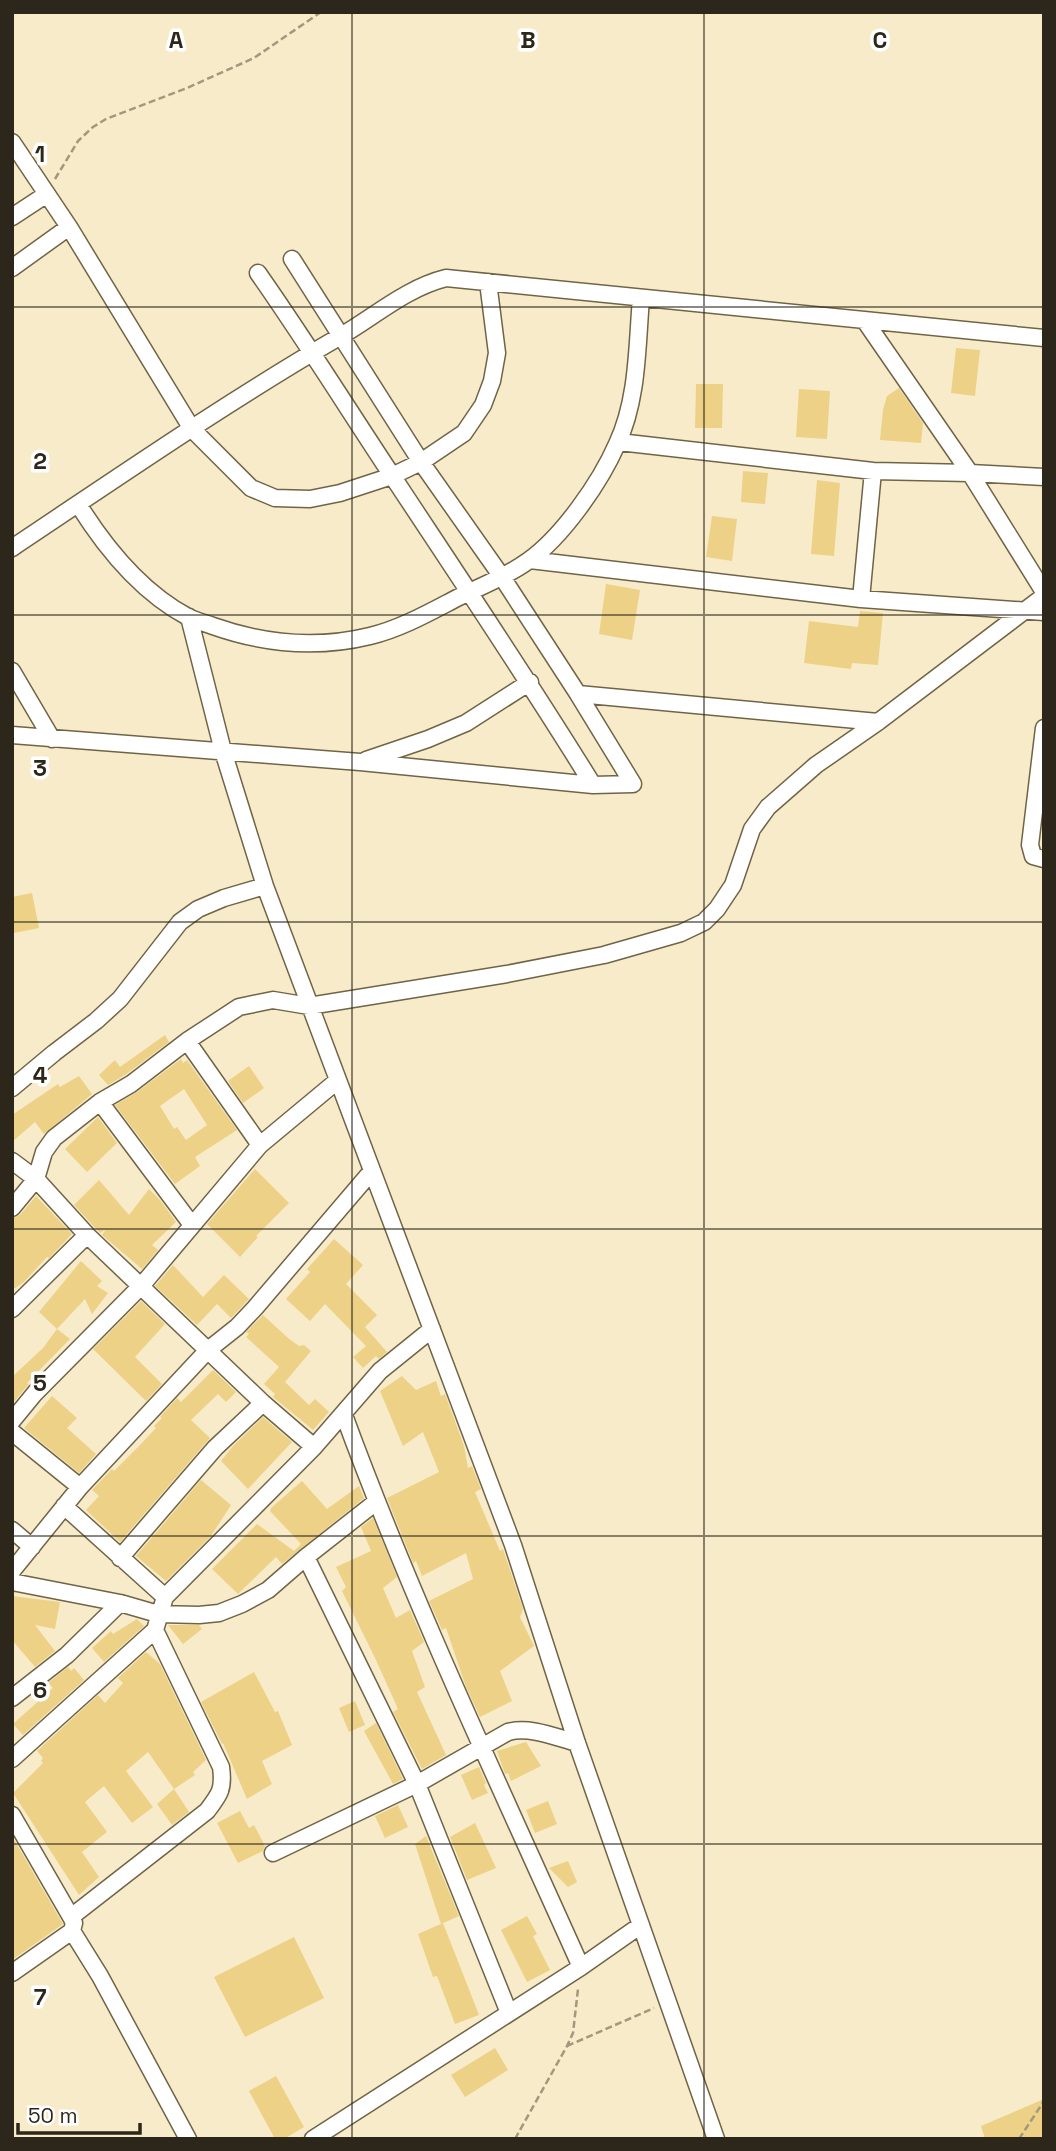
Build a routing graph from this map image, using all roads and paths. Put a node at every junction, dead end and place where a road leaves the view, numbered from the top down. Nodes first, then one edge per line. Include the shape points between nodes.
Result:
1 (321, 12) edge
2 (12, 142) edge
3 (47, 194) junction
4 (12, 217) edge
5 (69, 227) junction
6 (292, 259) dead end
7 (12, 268) edge
8 (258, 273) dead end
9 (488, 282) junction
10 (641, 298) junction
11 (864, 321) junction
12 (342, 336) junction
13 (1044, 338) edge
14 (313, 352) junction
15 (192, 429) junction
16 (619, 442) junction
17 (421, 462) junction
18 (873, 471) junction
19 (970, 473) junction
20 (392, 476) junction
21 (1044, 477) edge
22 (78, 504) junction
23 (12, 548) edge
24 (530, 560) junction
25 (502, 578) junction
26 (470, 592) junction
27 (1044, 594) edge
28 (861, 599) junction
29 (1023, 610) junction
30 (1044, 612) edge
31 (189, 617) junction
32 (12, 671) edge
33 (530, 682) junction
34 (578, 694) junction
35 (878, 722) junction
36 (12, 735) edge
37 (1043, 736) edge
38 (52, 739) junction
39 (223, 751) junction
40 (360, 762) junction
41 (593, 785) junction
42 (1044, 859) edge
43 (265, 886) junction
44 (309, 1006) junction
45 (187, 1041) junction
46 (337, 1081) junction
47 (12, 1088) edge
48 (100, 1102) junction
49 (260, 1145) junction
50 (12, 1161) edge
51 (371, 1172) junction
52 (36, 1179) junction
53 (12, 1208) edge
54 (191, 1225) junction
55 (87, 1235) junction
56 (142, 1285) junction
57 (12, 1309) edge
58 (432, 1329) junction
59 (208, 1350) junction
60 (263, 1403) junction
61 (344, 1415) junction
62 (12, 1421) edge
63 (12, 1432) edge
64 (314, 1447) junction
65 (80, 1487) junction
66 (376, 1502) junction
67 (64, 1506) junction
68 (12, 1530) edge
69 (32, 1547) junction
70 (306, 1557) junction
71 (120, 1558) junction
72 (12, 1571) edge
73 (12, 1582) edge
74 (165, 1597) junction
75 (120, 1603) junction
76 (157, 1622) junction
77 (12, 1698) edge
78 (577, 1742) junction
79 (481, 1746) junction
80 (12, 1759) edge
81 (417, 1783) junction
82 (12, 1815) edge
83 (273, 1853) dead end
84 (72, 1924) junction
85 (641, 1925) junction
86 (581, 1967) junction
87 (12, 1972) edge
88 (669, 2001) junction
89 (509, 2013) junction
90 (567, 2046) junction
91 (1044, 2101) edge
92 (188, 2139) edge
93 (313, 2139) edge
94 (515, 2139) edge
95 (716, 2139) edge
96 (1019, 2139) edge

1 - 3 path via 254,58 93,127 73,149
2 - 3 street
3 - 4 street
3 - 5 street
5 - 7 street
5 - 15 street
6 - 12 street
8 - 14 street
9 - 10 street
9 - 12 street via 446,278 431,282
9 - 17 street via 497,353 492,381 464,433
10 - 11 street
10 - 16 street via 632,393
11 - 13 street
11 - 19 street
12 - 14 street
12 - 17 street
14 - 15 street
14 - 20 street
15 - 20 street via 251,488 275,498 340,494
15 - 22 street
16 - 18 street
16 - 24 street via 594,487
17 - 20 street
17 - 25 street
18 - 19 street
18 - 28 street
19 - 21 street
19 - 27 street
20 - 26 street
22 - 23 street
22 - 31 street via 115,557
24 - 25 street
24 - 28 street
25 - 26 street
25 - 34 street
26 - 31 street via 372,636 334,643 295,645 239,635
26 - 33 street
27 - 29 street
28 - 29 street
29 - 30 street
29 - 35 street
31 - 39 street
32 - 38 street
33 - 40 street via 466,723
33 - 41 street
34 - 35 street
34 - 41 street via 633,782
35 - 44 street via 816,765 768,807 752,829 733,885 704,922 604,955
36 - 38 street
37 - 42 street via 1030,845 1033,856
38 - 39 street
39 - 40 street
39 - 43 street
40 - 41 street
43 - 44 street
43 - 47 street via 211,903 180,922 120,999
44 - 45 street via 274,1000 239,1007
44 - 46 street
45 - 48 street
45 - 49 street
46 - 49 street
46 - 51 street
48 - 52 street via 54,1138 44,1152
48 - 54 street
49 - 54 street
50 - 52 street
51 - 58 street
51 - 59 street via 255,1308
52 - 53 street
52 - 55 street
54 - 56 street
55 - 56 street
55 - 57 street
56 - 59 street
56 - 62 street
58 - 61 street via 380,1371
58 - 78 street via 513,1545
59 - 60 street
59 - 65 street
60 - 64 street
60 - 71 street via 215,1448
61 - 64 street
61 - 66 street
63 - 65 street
64 - 74 street
65 - 67 street
66 - 70 street
66 - 79 street
67 - 69 street
67 - 71 street
68 - 69 street
69 - 72 street
70 - 76 street via 268,1590 242,1604
70 - 81 street
71 - 74 street
73 - 75 street
74 - 76 street
75 - 76 street
75 - 77 street via 67,1655
76 - 80 street
76 - 84 street via 221,1767 221,1792 207,1811
78 - 79 street via 518,1729
78 - 85 street
79 - 81 street
79 - 86 street
81 - 83 street
81 - 89 street
82 - 84 street
84 - 87 street
84 - 92 street
85 - 86 street
85 - 88 street
86 - 89 street
86 - 90 path via 573,2033
88 - 90 path
88 - 95 street
89 - 93 street
90 - 94 path
91 - 96 path

